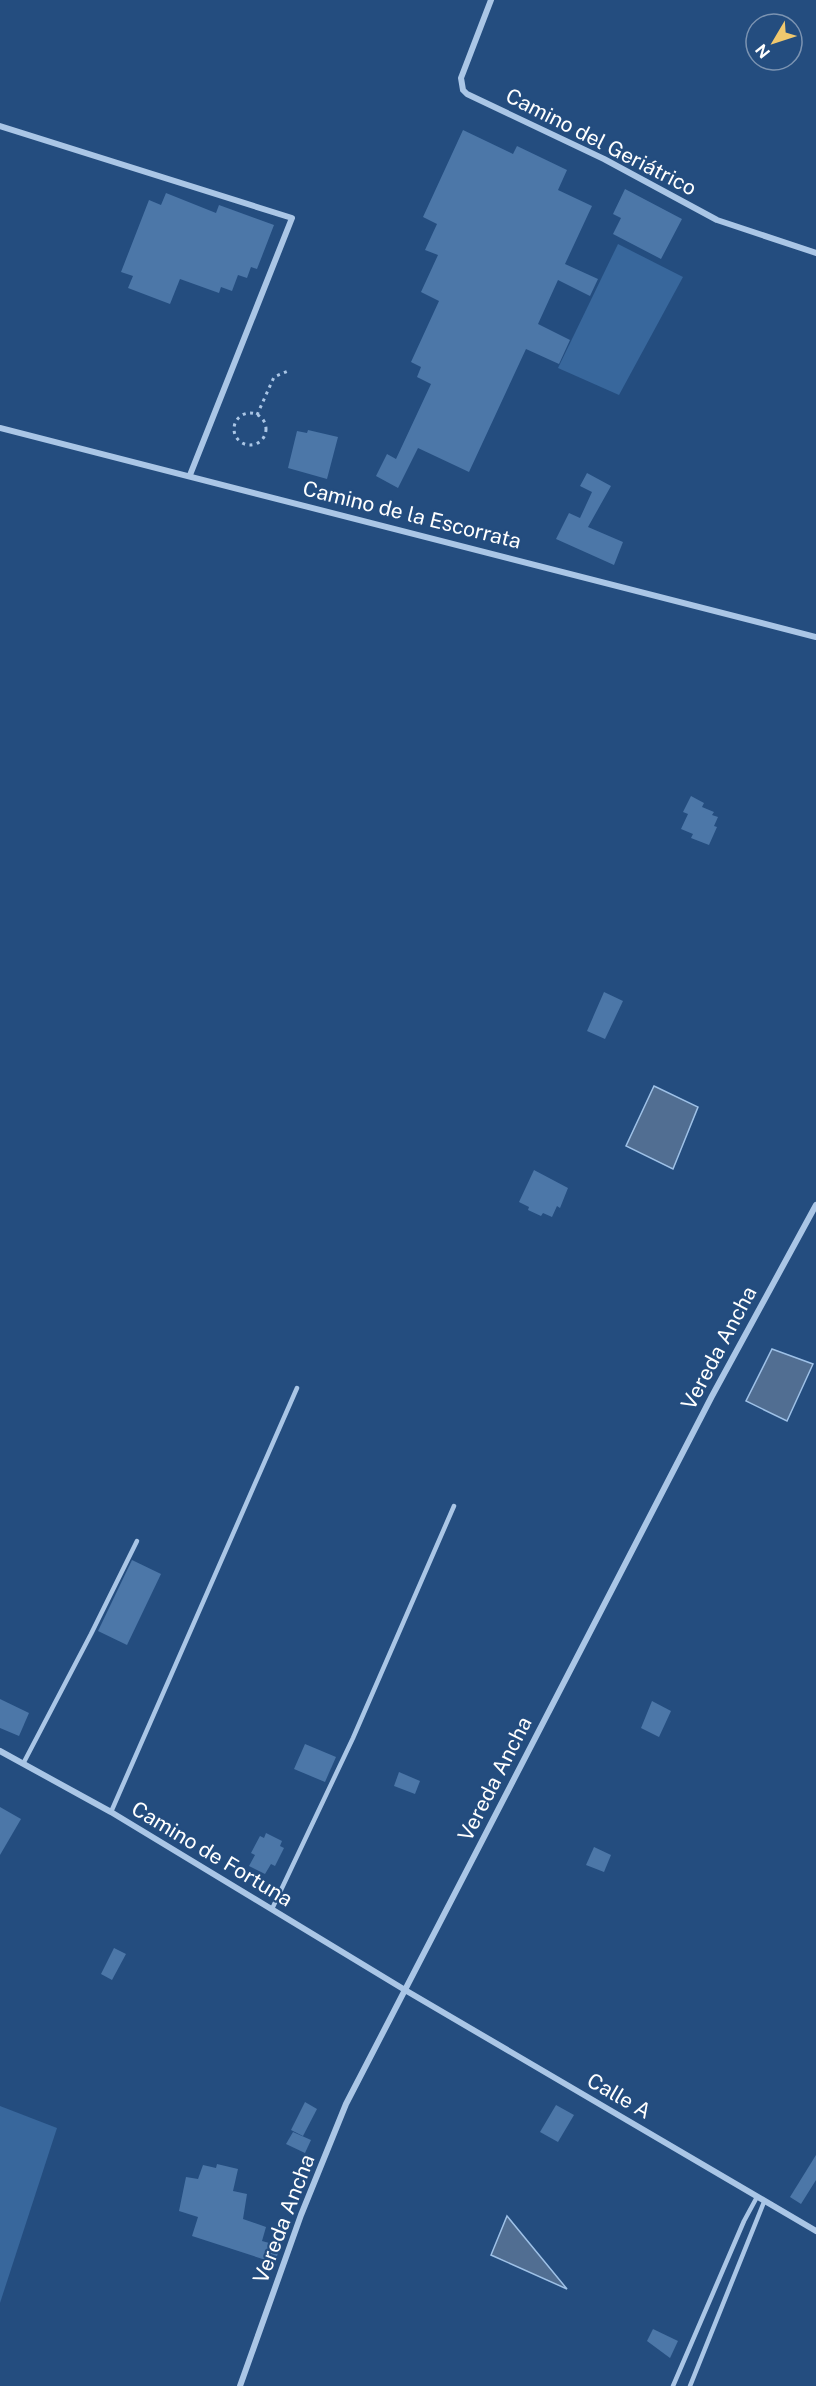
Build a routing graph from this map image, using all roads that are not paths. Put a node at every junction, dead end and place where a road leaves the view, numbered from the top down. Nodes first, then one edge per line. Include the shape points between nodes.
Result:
1 (491, 0) edge
2 (0, 126) edge
3 (816, 253) edge
4 (0, 428) edge
5 (190, 475) junction
6 (816, 637) edge
7 (816, 1205) edge
8 (297, 1388) dead end
9 (453, 1506) dead end
10 (137, 1541) dead end
11 (0, 1750) edge
12 (24, 1762) junction
13 (111, 1812) junction
14 (272, 1909) junction
15 (405, 1990) junction
16 (757, 2197) junction
17 (764, 2202) junction
18 (816, 2231) edge
19 (240, 2386) edge
20 (673, 2386) edge
21 (690, 2386) edge

1 - 3 street, Camino del Geriátrico via 461,78 462,90 467,94 604,159 717,220
2 - 5 street via 292,218
4 - 5 street, Camino de la Escorrata
5 - 6 street, Camino de la Escorrata
7 - 15 street, Vereda Ancha via 712,1396
8 - 13 lane
9 - 14 lane via 353,1738
10 - 12 lane
11 - 12 street, Camino de Fortuna
12 - 13 street, Camino de Fortuna
13 - 14 street, Camino de Fortuna
14 - 15 street, Camino de Fortuna
15 - 16 street, Calle A
15 - 19 street, Vereda Ancha via 346,2104
16 - 17 street, Calle A
16 - 20 lane
17 - 18 street, Calle A
17 - 21 lane

